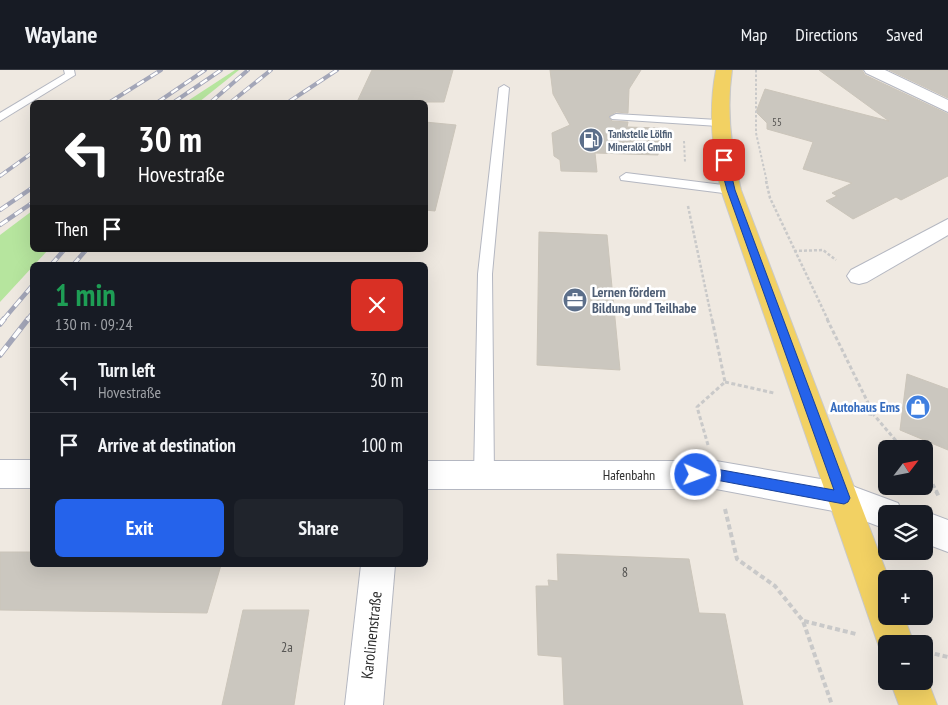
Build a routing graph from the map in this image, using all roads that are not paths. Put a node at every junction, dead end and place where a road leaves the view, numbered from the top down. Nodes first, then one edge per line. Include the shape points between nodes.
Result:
1 (69, 70) edge
2 (724, 70) edge
3 (872, 70) edge
4 (504, 88) dead end
5 (948, 107) edge
6 (616, 117) dead end
7 (0, 118) edge
8 (718, 123) junction
9 (626, 176) dead end
10 (731, 190) junction
11 (948, 226) edge
12 (859, 276) road end
13 (0, 474) edge
14 (30, 474) edge
15 (428, 475) edge
16 (484, 476) junction
17 (844, 498) junction
18 (878, 511) edge
19 (933, 515) edge
20 (948, 536) edge
21 (378, 567) edge
22 (893, 635) edge
23 (913, 690) edge
24 (364, 705) edge
25 (918, 705) edge

1 - 7 lane via 70,76
2 - 8 main road
3 - 5 street
4 - 16 lane via 485,274
6 - 8 lane
8 - 10 main road
9 - 10 lane
10 - 17 main road
11 - 12 street
13 - 14 street
15 - 16 street, Hafenbahn
16 - 17 street, Hafenbahn via 716,475
17 - 18 street, Hafenbahn
17 - 22 main road
19 - 20 street
21 - 24 street, Karolinenstraße
23 - 25 main road

